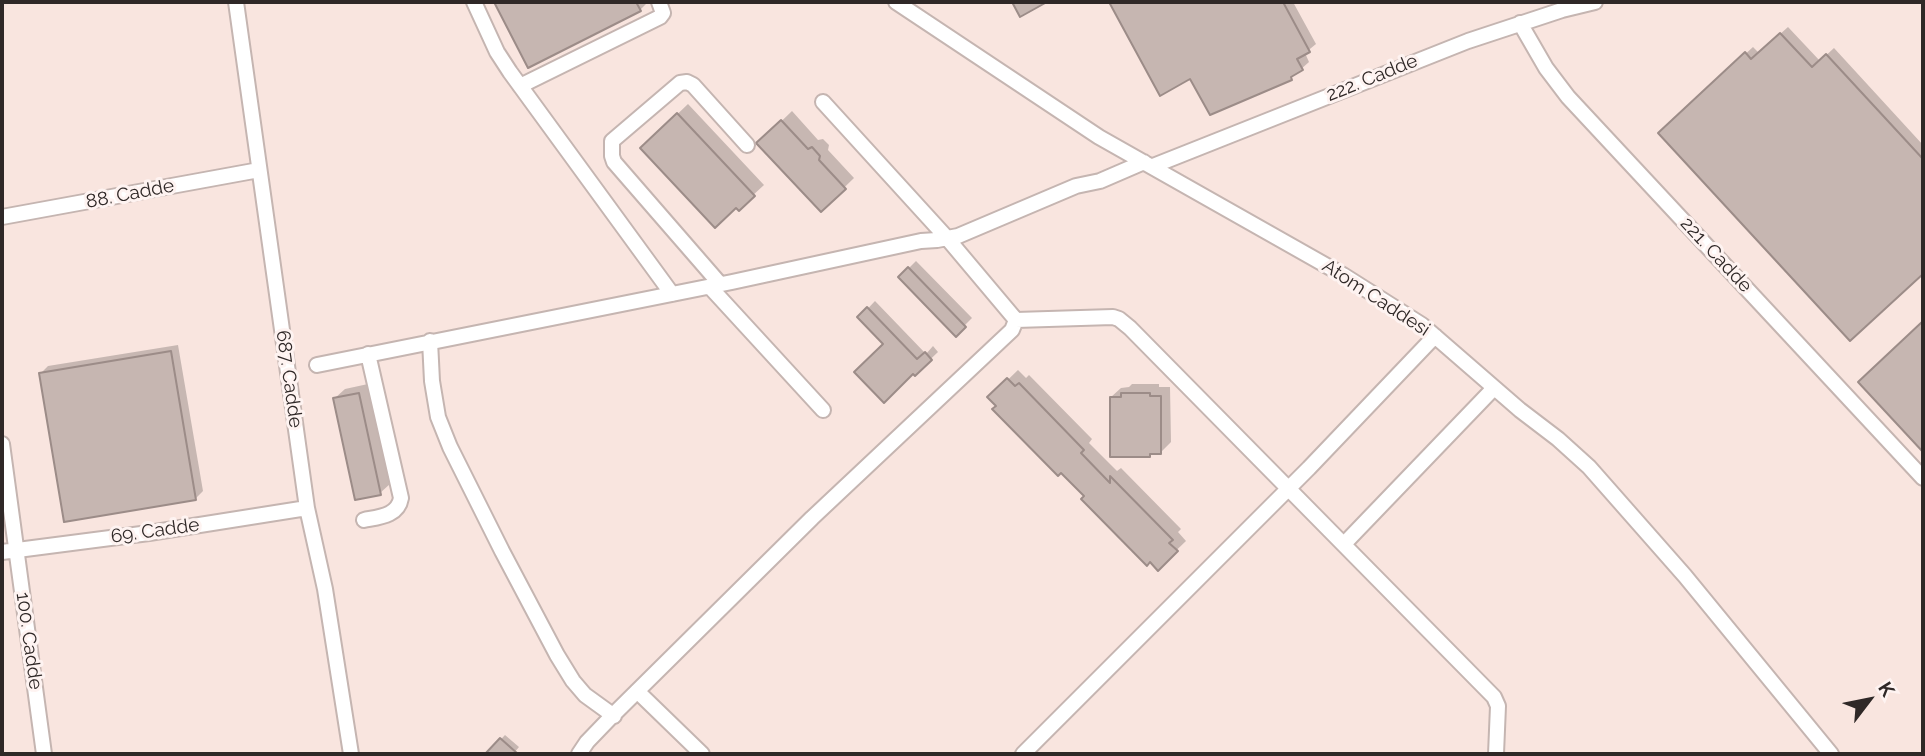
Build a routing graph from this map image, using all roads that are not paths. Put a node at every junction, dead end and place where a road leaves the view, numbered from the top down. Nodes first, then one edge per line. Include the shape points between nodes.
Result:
1 (236, 2) edge
2 (474, 2) edge
3 (659, 2) edge
4 (896, 2) edge
5 (1595, 2) edge
6 (1520, 23) junction
7 (520, 86) junction
8 (823, 102) dead end
9 (747, 145) dead end
10 (1148, 164) junction
11 (259, 170) junction
12 (2, 217) edge
13 (947, 238) junction
14 (715, 286) junction
15 (672, 294) junction
16 (1016, 320) junction
17 (1435, 336) junction
18 (430, 341) junction
19 (368, 354) junction
20 (317, 365) dead end
21 (1494, 388) junction
22 (823, 410) dead end
23 (2, 444) edge
24 (1923, 478) edge
25 (1289, 488) junction
26 (307, 508) junction
27 (364, 520) dead end
28 (1344, 544) junction
29 (9, 551) edge
30 (637, 691) junction
31 (614, 715) junction
32 (44, 754) edge
33 (351, 754) edge
34 (579, 754) edge
35 (702, 754) edge
36 (1023, 754) edge
37 (1496, 754) edge
38 (1830, 754) edge

1 - 11 street, 687. Cadde
2 - 7 street via 497,52
3 - 7 street via 660,17
4 - 10 street, Atom Caddesi
5 - 6 street, 222. Cadde
6 - 10 street, 222. Cadde
6 - 24 street, 221. Cadde via 1568,97
7 - 15 street
8 - 13 street
9 - 14 street via 687,82 680,83 612,141 614,162
10 - 13 street, 222. Cadde via 1076,186
10 - 17 street, Atom Caddesi via 1343,275
11 - 12 street, 88. Cadde
11 - 26 street, 687. Cadde
13 - 14 street, 222. Cadde
13 - 16 street
14 - 15 street, 222. Cadde
14 - 22 street
15 - 18 street, 222. Cadde
16 - 25 street via 1119,319
16 - 30 street via 1012,330
17 - 21 street, Atom Caddesi
17 - 25 street
18 - 19 street, 222. Cadde
18 - 31 street via 438,417 450,447 557,655 585,695
19 - 20 street, 222. Cadde
19 - 27 street via 401,498 396,511
21 - 28 street
21 - 38 street, Atom Caddesi via 1589,467
23 - 29 street, 100. Cadde
25 - 28 street
25 - 36 street
26 - 29 street, 69. Cadde
26 - 33 street, 687. Cadde
28 - 37 street via 1494,697 1498,706
29 - 32 street, 100. Cadde
30 - 31 street
30 - 35 street
31 - 34 street

